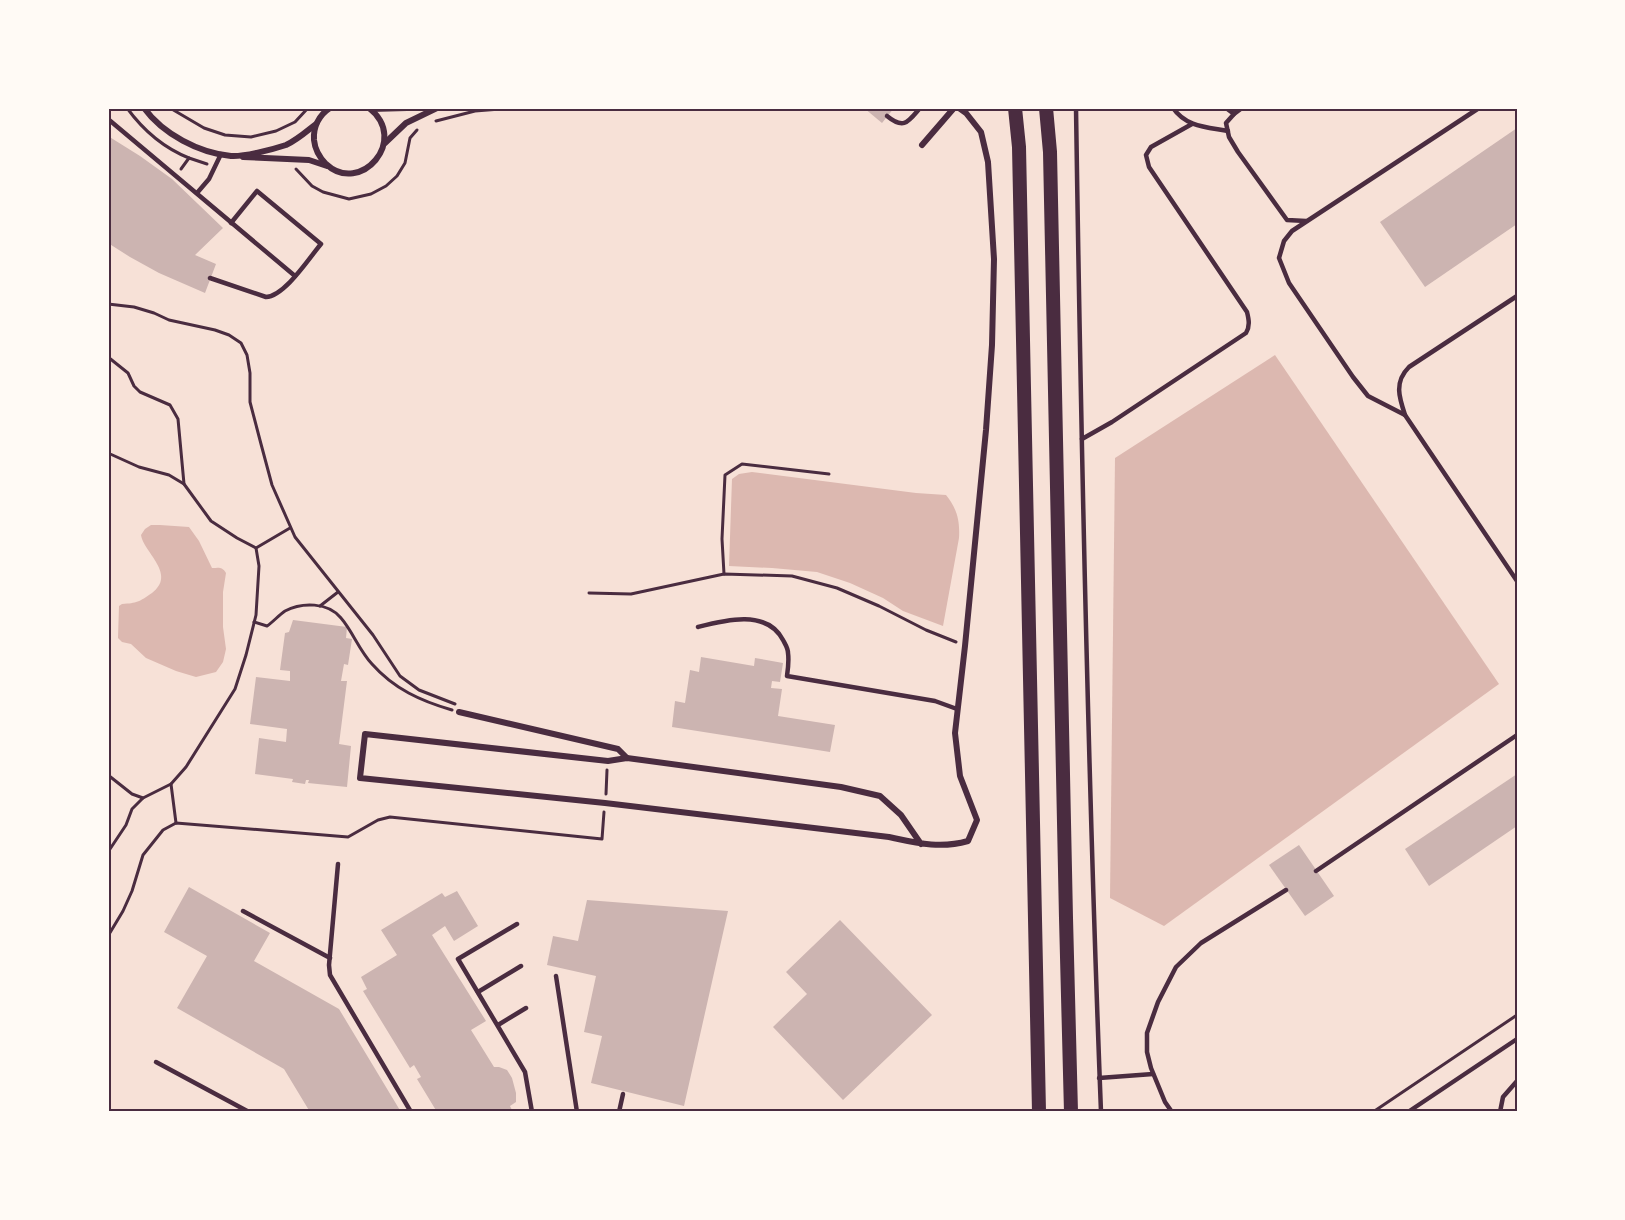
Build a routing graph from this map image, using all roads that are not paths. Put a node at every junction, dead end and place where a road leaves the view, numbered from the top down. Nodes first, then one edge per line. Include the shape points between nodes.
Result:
1 (144, 108) edge
2 (407, 108) edge
3 (436, 108) edge
4 (920, 108) edge
5 (954, 108) edge
6 (959, 108) edge
7 (1015, 108) edge
8 (1046, 108) edge
9 (1076, 108) edge
10 (1173, 108) edge
11 (1228, 108) edge
12 (1242, 108) edge
13 (1479, 108) edge
14 (327, 109) edge
15 (370, 109) edge
16 (1234, 114) junction
17 (887, 116) dead end
18 (108, 120) edge
19 (316, 124) junction
20 (1192, 124) junction
21 (1228, 131) junction
22 (384, 144) junction
23 (922, 145) dead end
24 (221, 154) junction
25 (233, 156) junction
26 (329, 167) junction
27 (197, 193) junction
28 (1307, 221) junction
29 (231, 223) junction
30 (295, 276) junction
31 (210, 278) dead end
32 (1517, 296) edge
33 (1406, 415) junction
34 (1082, 439) junction
35 (1517, 580) edge
36 (698, 627) dead end
37 (459, 709) road end
38 (957, 709) junction
39 (1517, 735) edge
40 (627, 758) junction
41 (921, 844) junction
42 (338, 864) dead end
43 (1316, 871) dead end
44 (1286, 890) dead end
45 (243, 911) dead end
46 (517, 924) dead end
47 (330, 958) junction
48 (521, 966) dead end
49 (556, 976) dead end
50 (478, 992) junction
51 (526, 1008) dead end
52 (498, 1025) junction
53 (1517, 1039) edge
54 (156, 1062) dead end
55 (1153, 1074) junction
56 (1099, 1078) junction
57 (1517, 1081) edge
58 (623, 1094) dead end
59 (249, 1112) edge
60 (411, 1112) edge
61 (532, 1112) edge
62 (577, 1112) edge
63 (619, 1112) edge
64 (1039, 1112) edge
65 (1071, 1112) edge
66 (1101, 1112) edge
67 (1172, 1112) edge
68 (1408, 1112) edge
69 (1500, 1112) edge

1 - 24 street via 169,132
2 - 15 street
3 - 22 street via 406,123
4 - 17 lane via 906,123 895,123
5 - 23 street
6 - 38 street via 981,132 988,162 993,259 991,364
7 - 64 main road via 1019,147
8 - 65 main road
9 - 34 lane
10 - 20 lane
11 - 16 lane
12 - 16 lane
13 - 28 lane
14 - 19 street
15 - 22 street via 382,125
16 - 21 lane via 1226,123
18 - 27 lane
19 - 25 street via 287,144
19 - 26 street via 315,148
20 - 21 lane
20 - 34 lane via 1151,147 1146,155 1149,167 1247,312 1248,330
21 - 28 lane via 1238,152 1287,220
22 - 26 street via 373,164 363,171 340,172
24 - 25 street
24 - 27 lane
25 - 26 street via 309,160
27 - 29 lane
28 - 33 lane via 1284,241 1279,258 1289,283 1368,396
29 - 30 lane
29 - 30 lane via 257,191 267,198 321,244
30 - 31 lane via 270,297
32 - 33 lane via 1403,373 1398,393
33 - 35 lane
34 - 56 lane
36 - 38 lane via 723,620 749,619 769,625 779,633 789,651 787,676 935,701
37 - 40 street via 618,749
38 - 41 street via 955,733 960,776 977,820 968,841
39 - 43 lane
40 - 41 street via 841,787 880,796 901,815
40 - 41 street via 608,761 365,734 360,778 605,803
42 - 47 lane
44 - 55 lane via 1201,943 1176,967 1147,1033
45 - 47 lane
46 - 50 lane via 458,958
47 - 60 lane via 330,975
48 - 50 lane
49 - 62 lane
50 - 52 lane
51 - 52 lane
52 - 61 lane via 525,1072
53 - 68 lane
54 - 59 lane
55 - 56 lane
55 - 67 lane
56 - 66 lane
57 - 69 lane via 1503,1097
58 - 63 lane

